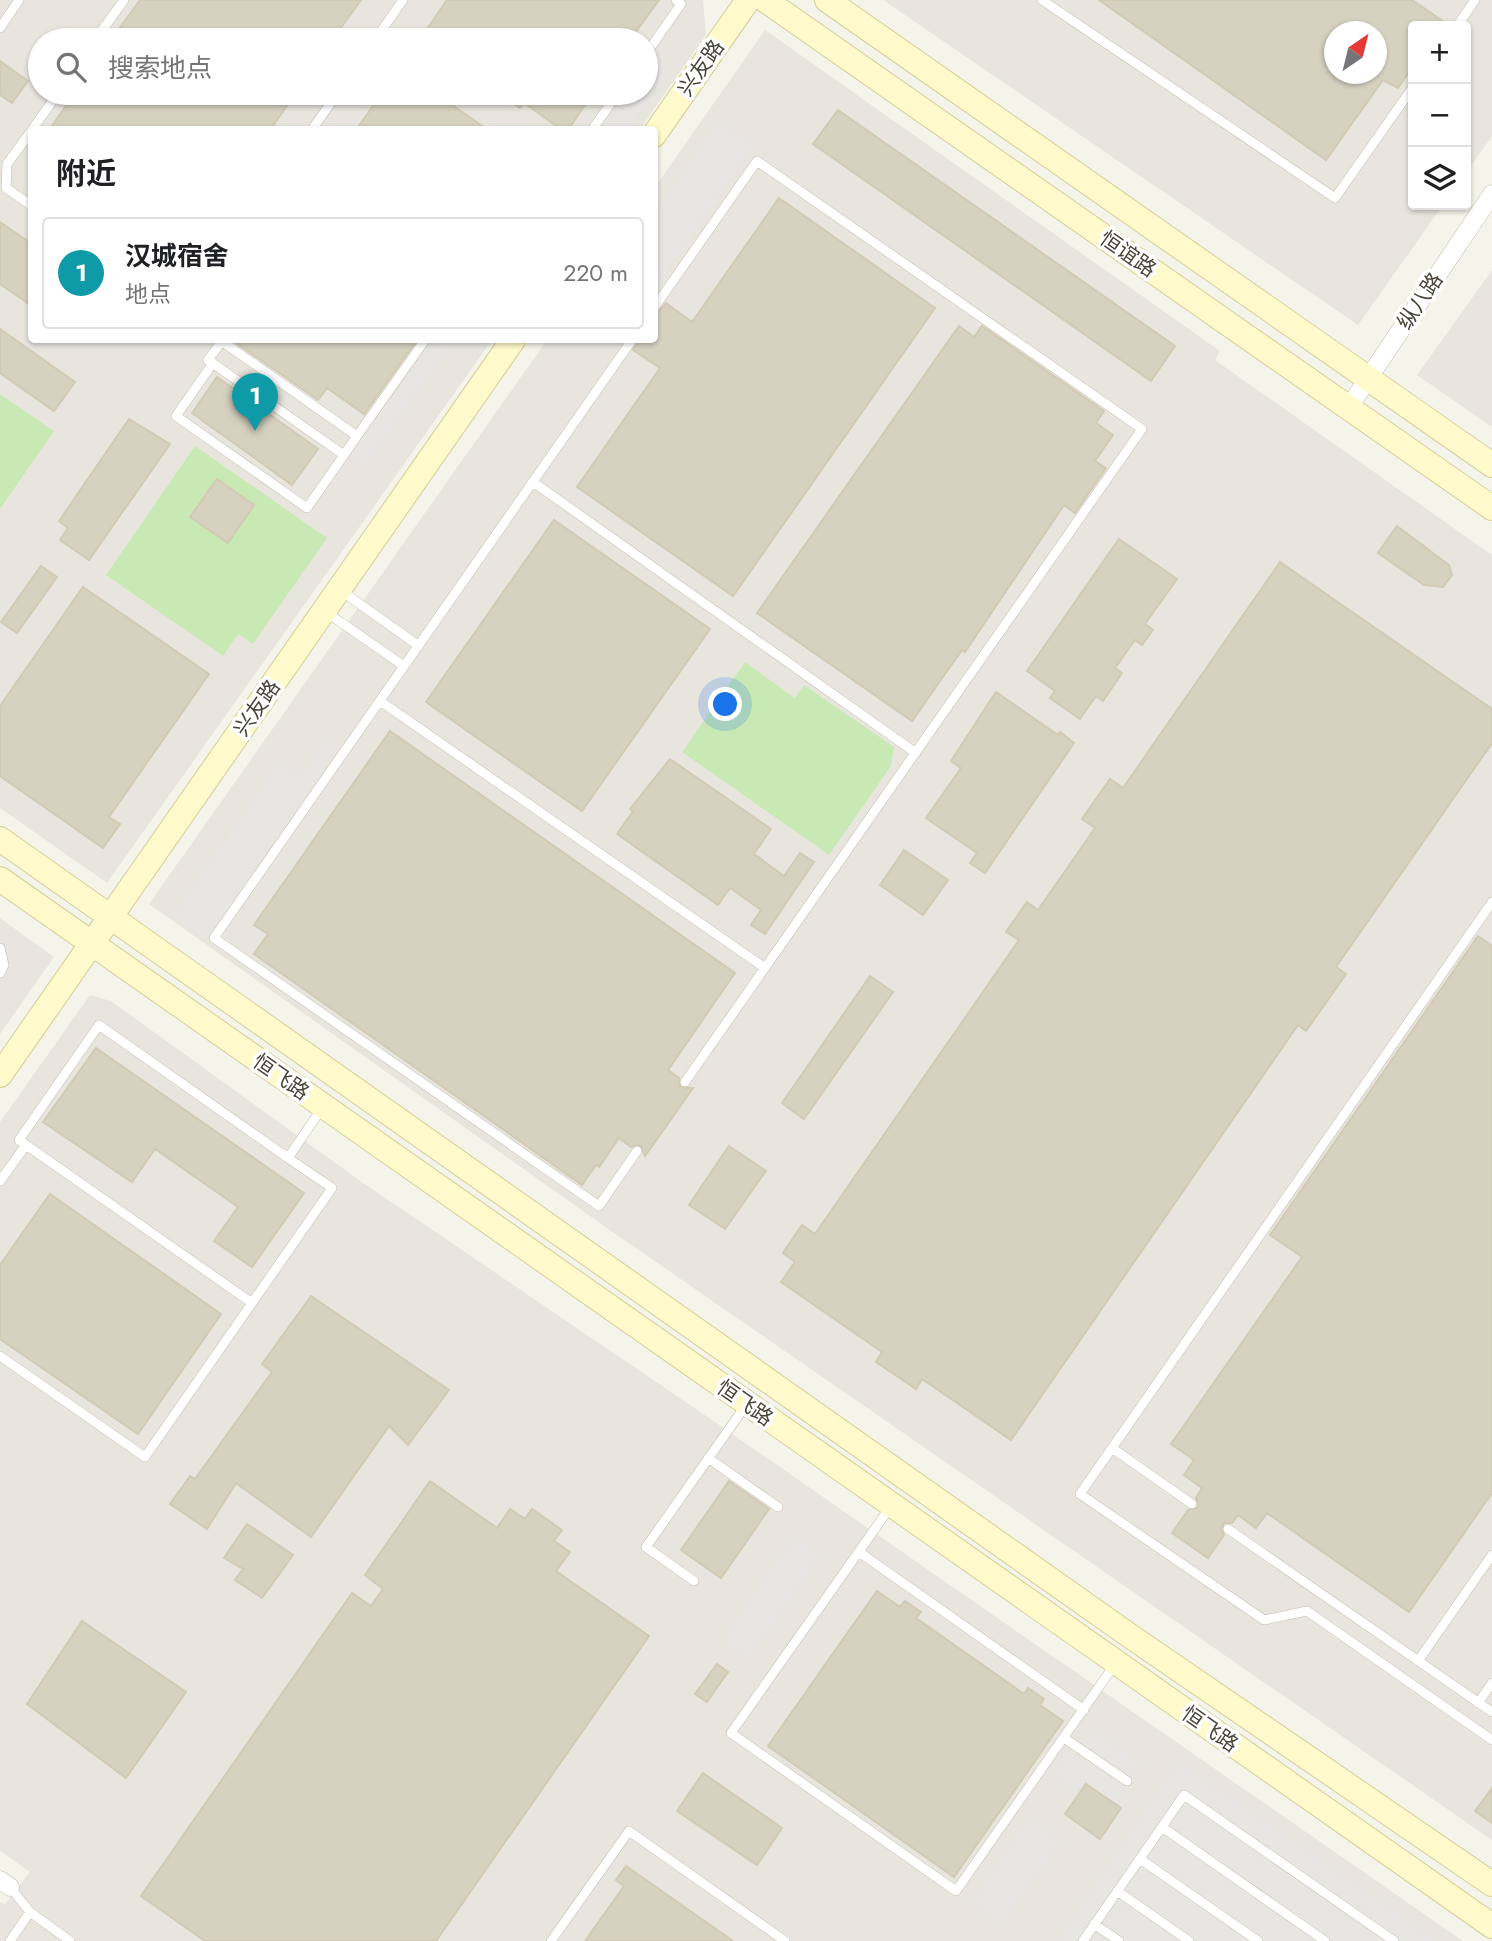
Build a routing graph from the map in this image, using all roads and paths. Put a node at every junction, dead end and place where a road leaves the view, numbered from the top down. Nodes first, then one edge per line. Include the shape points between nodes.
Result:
1 (19, 0) edge
2 (124, 0) edge
3 (403, 0) edge
4 (676, 0) edge
5 (748, 0) edge
6 (765, 0) edge
7 (827, 0) edge
8 (1042, 0) edge
9 (1474, 1) edge
10 (1460, 21) edge
11 (0, 28) edge
12 (104, 28) edge
13 (383, 28) edge
14 (658, 37) edge
15 (1408, 94) edge
16 (50, 105) edge
17 (330, 105) edge
18 (610, 105) edge
19 (35, 126) edge
20 (315, 126) edge
21 (595, 126) edge
22 (658, 129) edge
23 (28, 135) edge
24 (1492, 194) edge
25 (28, 203) edge
26 (658, 302) edge
27 (219, 343) edge
28 (225, 343) edge
29 (423, 343) edge
30 (511, 343) edge
31 (630, 343) edge
32 (213, 363) junction
33 (1368, 378) junction
34 (1349, 407) junction
35 (357, 436) junction
36 (344, 454) junction
37 (1492, 465) edge
38 (533, 482) junction
39 (1492, 508) edge
40 (339, 590) junction
41 (325, 611) junction
42 (419, 646) junction
43 (404, 666) junction
44 (380, 701) junction
45 (916, 752) junction
46 (0, 839) edge
47 (0, 879) edge
48 (1492, 902) edge
49 (112, 918) junction
50 (92, 944) junction
51 (0, 947) edge
52 (765, 968) junction
53 (0, 974) edge
54 (0, 1075) edge
55 (685, 1083) dead end
56 (323, 1107) junction
57 (26, 1144) junction
58 (638, 1151) dead end
59 (288, 1158) junction
60 (0, 1181) edge
61 (252, 1303) junction
62 (0, 1356) edge
63 (747, 1404) junction
64 (1112, 1448) junction
65 (708, 1458) junction
66 (892, 1504) junction
67 (1192, 1504) dead end
68 (778, 1507) dead end
69 (1228, 1529) dead end
70 (859, 1552) junction
71 (1492, 1555) edge
72 (694, 1581) dead end
73 (1418, 1661) junction
74 (1116, 1664) junction
75 (1492, 1683) edge
76 (1478, 1703) junction
77 (1084, 1710) junction
78 (1492, 1712) edge
79 (1064, 1738) junction
80 (1492, 1740) edge
81 (1127, 1782) dead end
82 (1162, 1827) junction
83 (1140, 1859) junction
84 (5, 1884) edge
85 (1492, 1884) edge
86 (1117, 1891) junction
87 (30, 1912) junction
88 (1094, 1924) junction
89 (1492, 1926) edge
90 (10, 1941) edge
91 (70, 1941) edge
92 (551, 1941) edge
93 (785, 1941) edge
94 (1083, 1941) edge
95 (1119, 1941) edge
96 (1189, 1941) edge
97 (1258, 1941) edge
98 (1325, 1941) edge
99 (1394, 1941) edge

1 - 11 lane
2 - 12 lane
3 - 13 lane
4 - 14 lane via 681,4
5 - 22 main road, 兴友路
6 - 34 main road, 恒谊路
7 - 33 main road, 恒谊路
8 - 15 lane via 1335,198
9 - 10 lane
16 - 19 lane
17 - 20 lane
18 - 21 lane
23 - 25 lane via 7,164 6,188
24 - 33 street, 纵八路
26 - 45 lane via 757,161 1142,429
27 - 32 lane via 208,360
28 - 35 lane
29 - 35 lane
30 - 40 main road, 兴友路
31 - 38 lane
32 - 36 lane
32 - 36 lane via 176,416 252,470 307,508
33 - 34 street, 纵八路
33 - 37 main road, 恒谊路
34 - 39 main road, 恒谊路
35 - 36 lane
38 - 42 lane
38 - 45 lane
40 - 41 main road, 兴友路
40 - 42 lane
41 - 43 lane
41 - 49 main road, 兴友路
42 - 43 lane
43 - 44 lane
44 - 52 lane
44 - 58 lane via 214,938 599,1206
45 - 52 lane
46 - 49 main road, 恒飞路
47 - 50 main road, 恒飞路
48 - 64 lane
49 - 50 main road, 兴友路
49 - 85 main road, 恒飞路 via 1144,1646
50 - 54 main road, 兴友路
50 - 56 main road, 恒飞路
51 - 53 lane via 4,965
52 - 55 lane
56 - 59 lane
56 - 63 main road, 恒飞路
57 - 59 lane via 19,1140 99,1026
57 - 60 lane
57 - 61 lane
59 - 61 lane via 332,1188
61 - 62 lane via 145,1457
63 - 65 lane
63 - 66 main road, 恒飞路
64 - 67 lane
64 - 80 lane via 1080,1494 1264,1620 1307,1611
65 - 68 lane
65 - 72 lane via 646,1548
66 - 70 lane
66 - 74 main road, 恒飞路
69 - 73 lane
70 - 77 lane
70 - 79 lane via 731,1734 956,1891
71 - 73 lane
73 - 76 lane
74 - 77 lane
74 - 89 main road, 恒飞路
75 - 76 lane
76 - 78 lane
77 - 79 lane
79 - 81 lane
82 - 83 lane
82 - 98 lane
82 - 99 lane via 1184,1795
83 - 86 lane
83 - 97 lane
84 - 87 lane
86 - 88 lane
86 - 96 lane
87 - 90 lane
87 - 91 lane
88 - 94 lane
88 - 95 lane
92 - 93 lane via 629,1831

